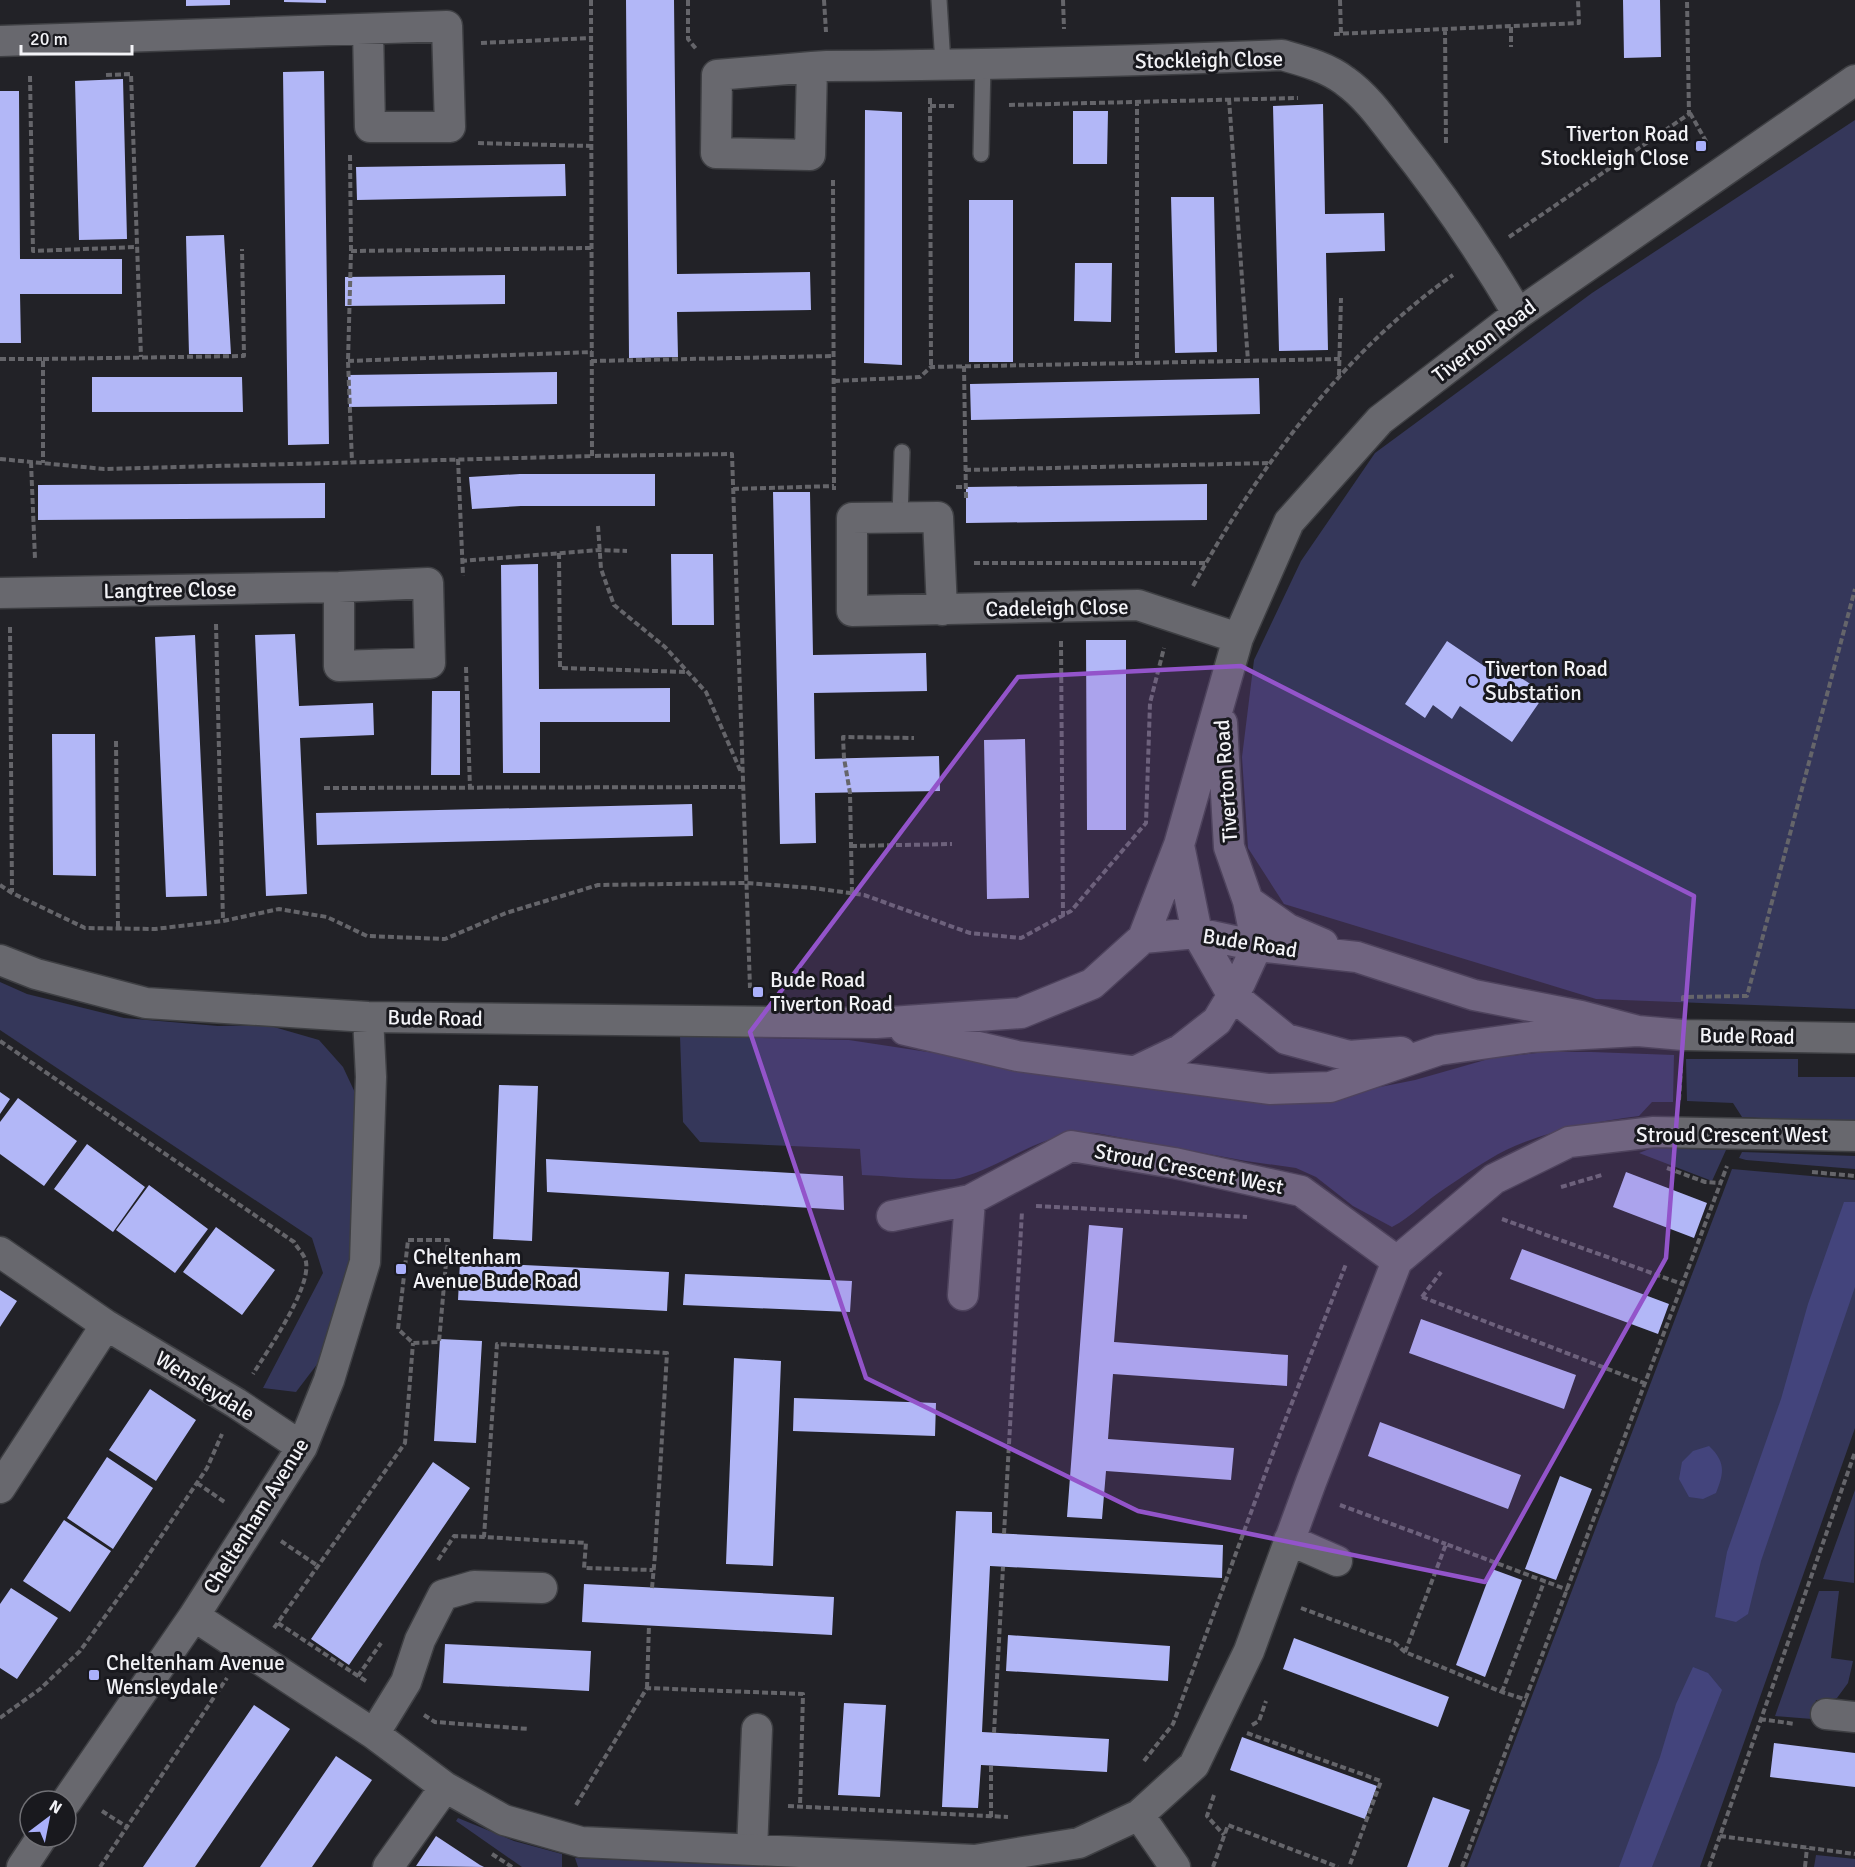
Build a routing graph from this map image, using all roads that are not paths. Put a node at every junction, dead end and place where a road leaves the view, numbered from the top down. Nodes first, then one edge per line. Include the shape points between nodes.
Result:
1 (939, 0) edge
2 (368, 28) junction
3 (0, 41) edge
4 (983, 63) junction
5 (936, 65) junction
6 (812, 67) junction
7 (1855, 80) edge
8 (981, 154) dead end
9 (1518, 314) junction
10 (902, 452) dead end
11 (900, 518) junction
12 (339, 587) junction
13 (15, 593) edge
14 (942, 610) junction
15 (1238, 638) junction
16 (1220, 695) junction
17 (1179, 845) junction
18 (1248, 901) junction
19 (1197, 933) junction
20 (1143, 938) junction
21 (1257, 946) junction
22 (1357, 957) junction
23 (0, 960) edge
24 (1233, 996) junction
25 (368, 1017) junction
26 (876, 1023) junction
27 (1638, 1031) junction
28 (1855, 1038) edge
29 (1439, 1050) junction
30 (1136, 1071) junction
31 (1855, 1136) edge
32 (970, 1200) junction
33 (892, 1216) dead end
34 (0, 1252) edge
35 (1397, 1261) junction
36 (963, 1295) dead end
37 (106, 1325) junction
38 (302, 1447) junction
39 (0, 1488) edge
40 (1289, 1540) junction
41 (1337, 1562) dead end
42 (542, 1588) dead end
43 (194, 1616) junction
44 (757, 1729) dead end
45 (374, 1734) junction
46 (445, 1787) junction
47 (75, 1789) edge
48 (1138, 1815) junction
49 (34, 1849) edge
50 (752, 1850) junction
51 (889, 1862) edge
52 (21, 1867) edge
53 (388, 1867) edge
54 (1175, 1867) edge

1 - 5 lane
2 - 2 street via 447,26 450,127 370,127
2 - 3 street
4 - 5 street, Stockleigh Close
4 - 8 lane
4 - 9 street, Stockleigh Close via 1282,56 1311,63 1362,94 1430,178
5 - 6 street, Stockleigh Close
6 - 6 street, Stockleigh Close via 810,155 716,153 717,75
7 - 9 street, Tiverton Road
9 - 15 street, Tiverton Road via 1380,420 1295,515
10 - 11 lane
11 - 14 street via 938,517
11 - 14 street, Cadeleigh Close via 852,518 852,611
12 - 12 street, Langtree Close via 428,583 430,663 339,666
12 - 13 street, Langtree Close
14 - 15 street, Cadeleigh Close via 1138,605
15 - 16 street, Tiverton Road
16 - 17 street, Tiverton Road
16 - 18 street, Tiverton Road via 1229,847
17 - 19 street, Tiverton Road
17 - 20 street, Tiverton Road
18 - 21 street, Tiverton Road
18 - 22 street via 1288,929
19 - 20 street, Bude Road
19 - 21 street, Bude Road
19 - 24 street, Tiverton Road
20 - 26 street, Bude Road via 1092,984 1021,1013
21 - 22 street, Bude Road
21 - 24 street
22 - 27 street, Bude Road via 1473,995
23 - 25 street, Bude Road via 36,974 146,1003
24 - 29 street, Tiverton Road via 1286,1039 1348,1056
24 - 30 street via 1217,1022 1180,1050
25 - 26 street, Bude Road
25 - 38 street, Cheltenham Avenue via 371,1077 365,1262 329,1380
26 - 30 street, Bude Road via 1017,1056
27 - 28 street, Bude Road
27 - 29 street, Bude Road via 1531,1037
29 - 30 street, Bude Road via 1330,1087 1269,1089
31 - 35 street, Stroud Crescent West via 1654,1131 1569,1142 1494,1179
32 - 33 street, Stroud Crescent West
32 - 35 street, Stroud Crescent West via 1071,1146 1174,1163 1301,1191
32 - 36 street
34 - 37 street, Wensleydale
35 - 40 street, Stroud Crescent West
37 - 38 street, Wensleydale
37 - 39 street
38 - 43 street, Cheltenham Avenue
40 - 41 street
40 - 48 street, Stroud Crescent West via 1250,1651 1194,1765
42 - 45 street via 474,1586 443,1595 420,1640 406,1682
43 - 45 street, Stroud Crescent West
43 - 47 street, Cheltenham Avenue
44 - 50 street
45 - 46 street, Stroud Crescent West
46 - 50 street, Stroud Crescent West via 504,1820 581,1842
46 - 53 street
48 - 51 street, Stroud Crescent West via 1079,1843 975,1860
48 - 54 street
49 - 52 street
50 - 51 street, Stroud Crescent West

